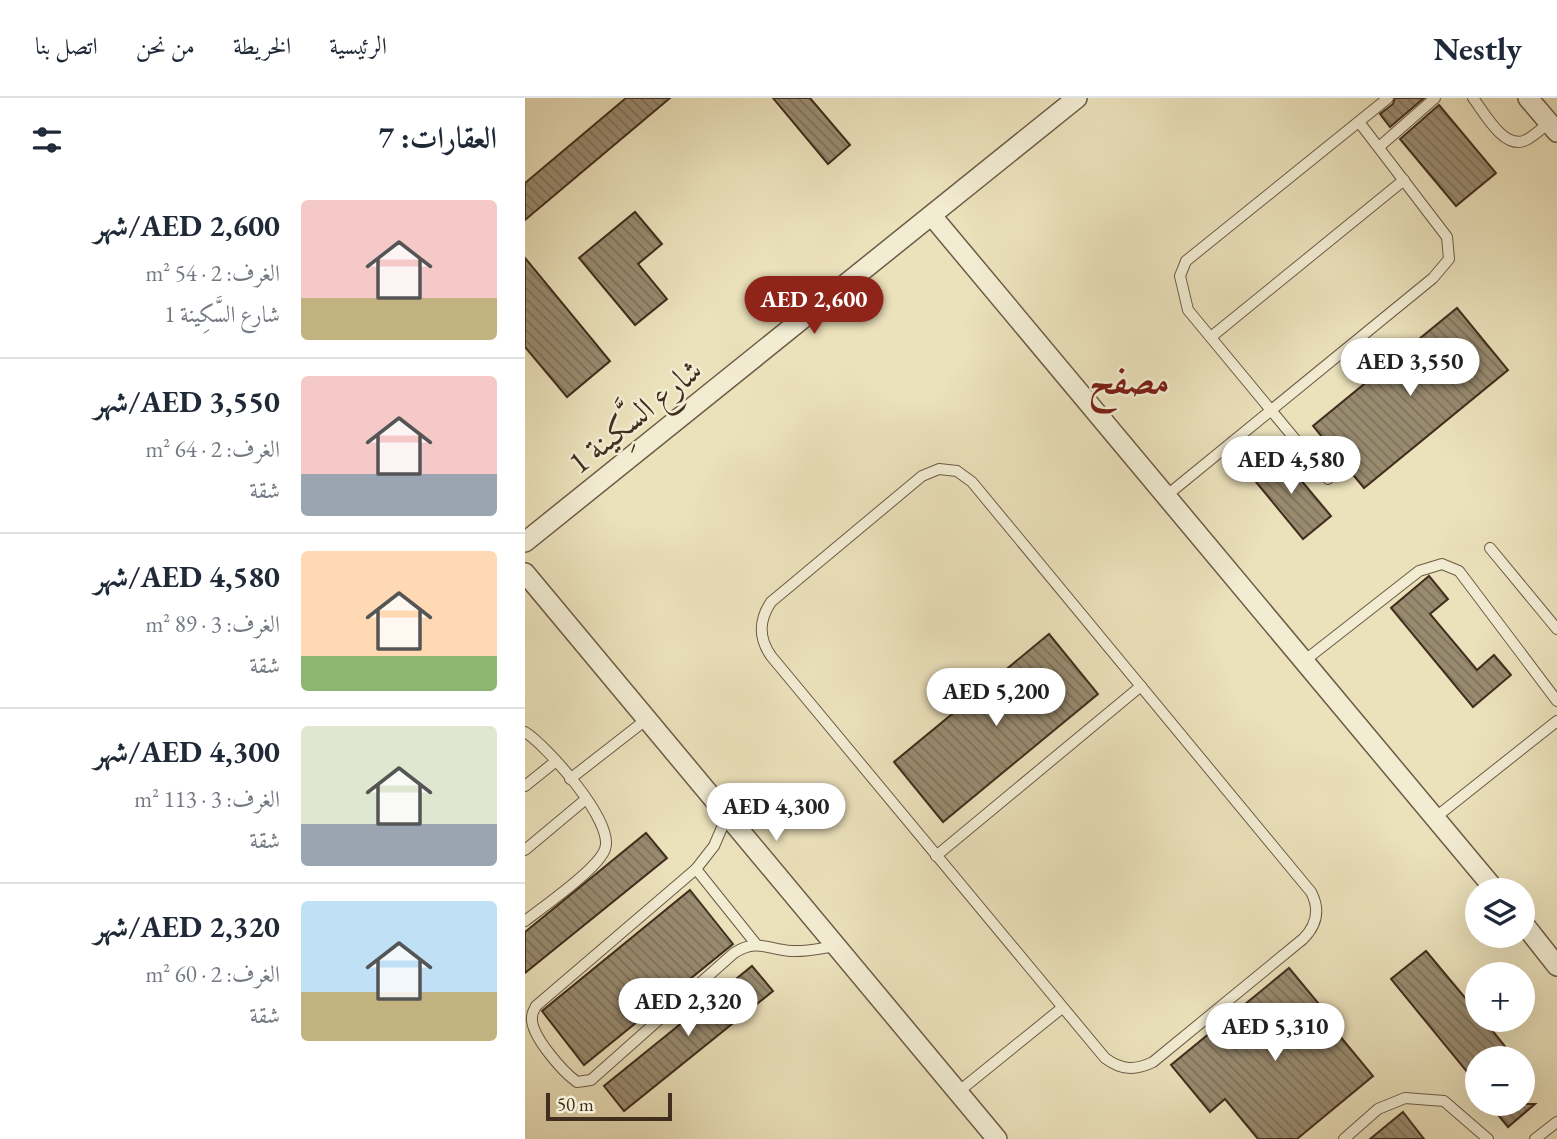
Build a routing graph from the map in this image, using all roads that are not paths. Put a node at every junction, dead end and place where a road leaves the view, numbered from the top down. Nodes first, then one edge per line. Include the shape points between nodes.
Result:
1 (1077, 98) edge
2 (1388, 98) edge
3 (1435, 98) edge
4 (1473, 98) edge
5 (1528, 98) edge
6 (1359, 121) junction
7 (1553, 127) edge
8 (1379, 147) junction
9 (1403, 180) junction
10 (932, 216) junction
11 (1211, 337) junction
12 (1271, 410) junction
13 (1328, 479) dead end
14 (1166, 496) junction
15 (525, 542) edge
16 (1490, 548) dead end
17 (527, 579) edge
18 (1557, 629) edge
19 (1304, 661) junction
20 (1141, 686) junction
21 (1557, 701) edge
22 (647, 719) junction
23 (1557, 721) edge
24 (525, 732) edge
25 (556, 761) junction
26 (570, 779) junction
27 (525, 786) edge
28 (586, 799) junction
29 (727, 816) junction
30 (1436, 817) junction
31 (525, 850) edge
32 (936, 856) junction
33 (696, 869) junction
34 (1485, 878) edge
35 (525, 920) edge
36 (1535, 938) edge
37 (756, 944) junction
38 (836, 946) junction
39 (1557, 966) edge
40 (1062, 1008) junction
41 (958, 1092) junction
42 (1557, 1122) edge
43 (997, 1139) edge
44 (1343, 1139) edge
45 (1489, 1139) edge
46 (1535, 1139) edge

1 - 10 street, شارع السَّكِينة 1
2 - 6 lane
3 - 8 lane
4 - 7 lane via 1500,133 1514,142
5 - 7 street
6 - 8 lane
6 - 11 lane via 1186,261 1180,276 1188,310
8 - 9 lane
9 - 11 lane
9 - 12 lane via 1447,237 1449,259 1433,278
10 - 14 street
10 - 15 street, شارع السَّكِينة 1
11 - 12 lane
12 - 13 lane
12 - 14 lane
14 - 19 street
16 - 18 lane
17 - 22 street
19 - 21 lane via 1419,571 1442,564 1459,571
19 - 30 street
20 - 32 lane
20 - 32 lane via 972,482 948,469 922,476 771,602 761,629 771,656
20 - 40 lane via 1311,892 1317,917 1303,939 1143,1066 1123,1068 1105,1058
22 - 26 lane
22 - 29 street
23 - 30 lane
24 - 25 lane
25 - 26 lane
25 - 27 lane
26 - 28 lane
28 - 31 lane
28 - 35 lane via 603,826 607,846 599,862
29 - 33 lane via 714,846
29 - 38 street
30 - 34 street
32 - 40 lane
33 - 37 lane
33 - 37 lane via 536,1006 532,1018 535,1032 566,1074 577,1082 590,1080 734,953
36 - 39 street
37 - 38 lane via 794,952
38 - 41 street
40 - 41 lane
41 - 43 street
42 - 46 lane
44 - 45 lane via 1378,1109 1405,1098 1444,1101

